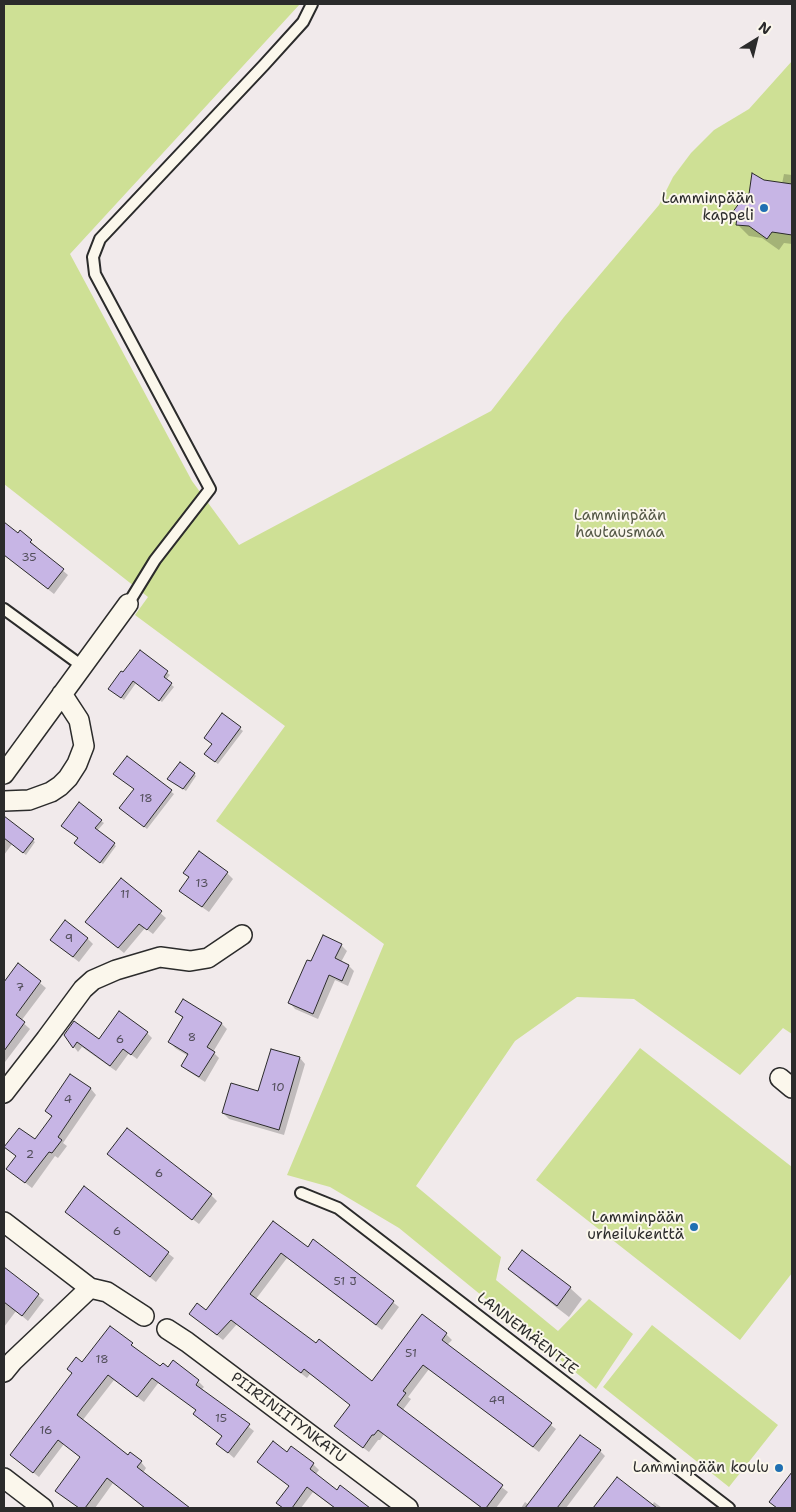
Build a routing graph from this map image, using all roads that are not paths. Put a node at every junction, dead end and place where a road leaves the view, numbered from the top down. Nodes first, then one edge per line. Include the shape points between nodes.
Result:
1 (312, 4) edge
2 (128, 604) joint
3 (4, 609) edge
4 (82, 666) junction
5 (62, 694) junction
6 (4, 774) edge
7 (4, 801) edge
8 (242, 934) dead end
9 (4, 1094) edge
10 (302, 1193) dead end
11 (4, 1222) edge
12 (90, 1288) junction
13 (144, 1316) dead end
14 (167, 1328) dead end
15 (4, 1372) edge
16 (4, 1478) edge
17 (43, 1508) edge
18 (408, 1508) edge
19 (729, 1508) edge

1 - 2 lane via 302,22 270,58 100,239 93,257 95,274 210,489 156,560
2 - 4 street
3 - 4 lane
4 - 5 street
5 - 6 street
5 - 7 street via 81,728 84,746 77,764 68,778 51,792 29,800
8 - 9 street via 208,958 190,961 160,957 93,980 83,988
10 - 19 lane, LANNEMÄENTIE via 338,1208
11 - 12 street
12 - 13 street via 107,1292
12 - 15 street
14 - 18 street, PIIRINIITYNKATU
16 - 17 street

